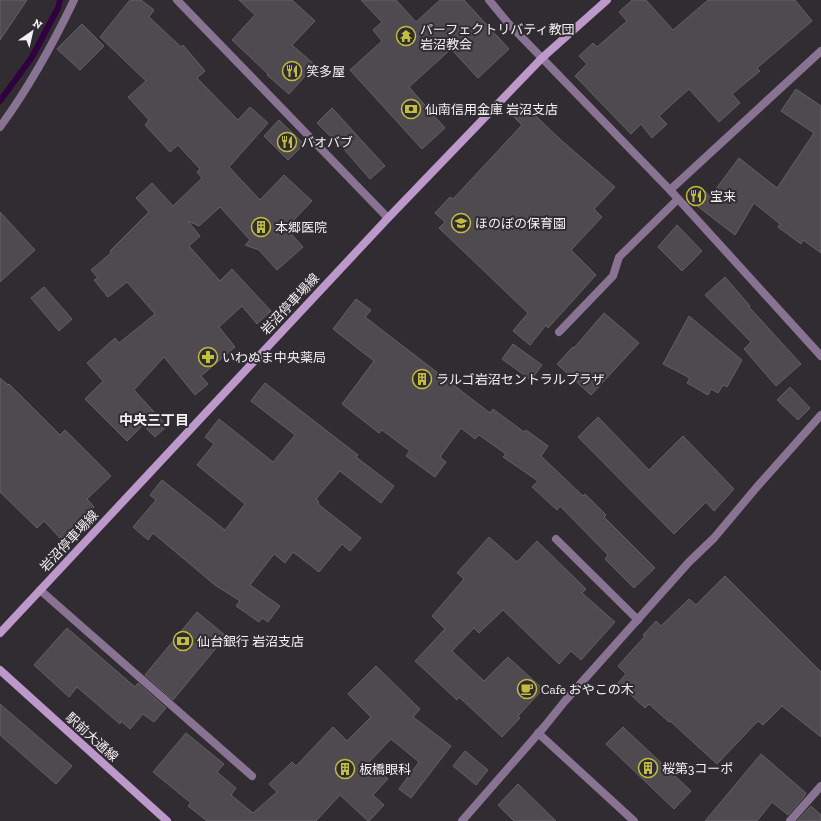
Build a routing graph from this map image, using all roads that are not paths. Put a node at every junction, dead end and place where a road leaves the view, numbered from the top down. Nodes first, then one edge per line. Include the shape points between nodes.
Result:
1 (74, 0) edge
2 (489, 0) edge
3 (607, 0) edge
4 (180, 1) edge
5 (821, 51) edge
6 (542, 58) junction
7 (0, 127) edge
8 (670, 190) junction
9 (678, 199) junction
10 (388, 218) junction
11 (559, 332) dead end
12 (821, 356) edge
13 (821, 415) edge
14 (556, 539) dead end
15 (40, 590) junction
16 (638, 620) junction
17 (0, 633) edge
18 (0, 670) edge
19 (538, 733) junction
20 (252, 776) dead end
21 (821, 786) edge
22 (167, 821) edge
23 (462, 821) edge
24 (634, 821) edge
25 (790, 821) edge

1 - 7 street via 33,79
2 - 6 street
3 - 6 main road, 岩沼停車場線
4 - 10 street
5 - 8 street
6 - 8 street
6 - 10 main road, 岩沼停車場線
8 - 9 street
9 - 11 street via 619,257 613,276
9 - 12 street
10 - 15 main road, 岩沼停車場線
13 - 16 street via 714,538 689,562
14 - 16 street
15 - 17 main road, 岩沼停車場線
15 - 20 street
16 - 19 street
18 - 22 main road, 駅前大通線
19 - 23 street
19 - 24 street
21 - 25 street

